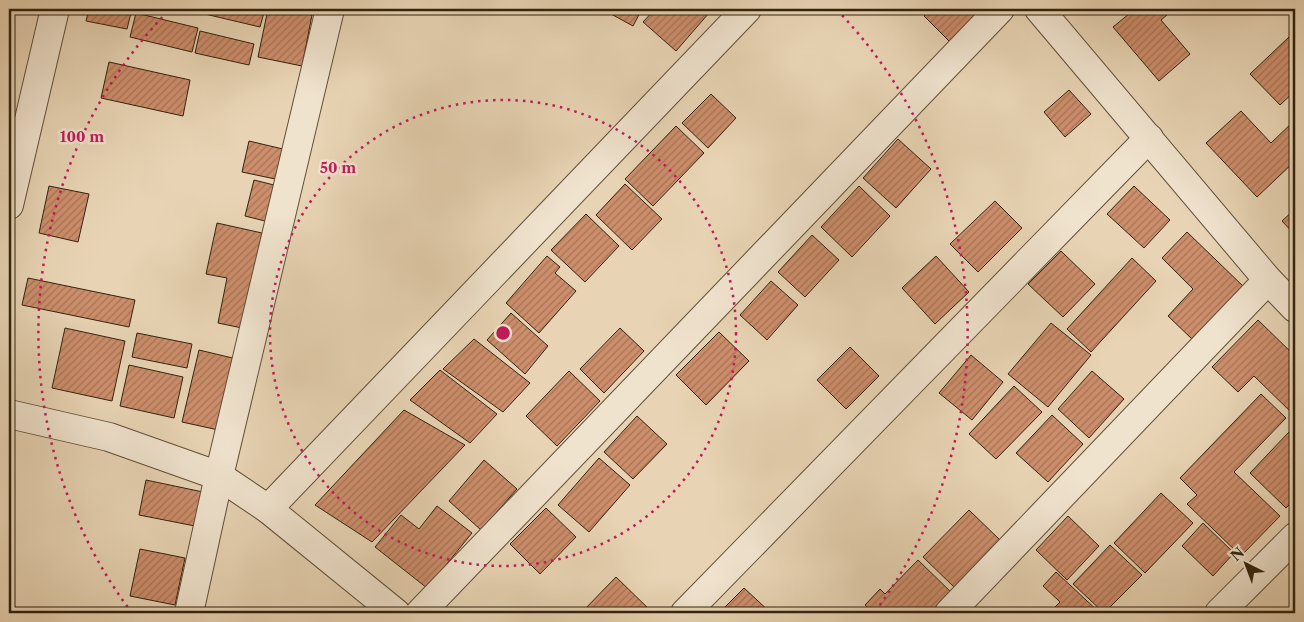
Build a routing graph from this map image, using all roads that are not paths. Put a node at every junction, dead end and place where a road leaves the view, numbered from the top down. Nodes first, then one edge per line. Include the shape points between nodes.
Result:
1 (55, 9) edge
2 (330, 9) edge
3 (747, 9) edge
4 (1000, 9) edge
5 (1039, 9) edge
6 (1149, 138) junction
7 (9, 205) edge
8 (1268, 280) junction
9 (1295, 308) edge
10 (9, 414) edge
11 (219, 476) junction
12 (268, 509) junction
13 (1295, 537) edge
14 (189, 613) edge
15 (396, 613) edge
16 (420, 613) edge
17 (685, 613) edge
18 (949, 613) edge
19 (1219, 613) edge

1 - 7 street
2 - 11 street
3 - 12 street
4 - 16 street
5 - 6 street
6 - 8 street
6 - 17 street
8 - 9 street
8 - 18 street
10 - 11 street via 109,437
11 - 12 street
11 - 14 street
12 - 15 street
13 - 19 street

